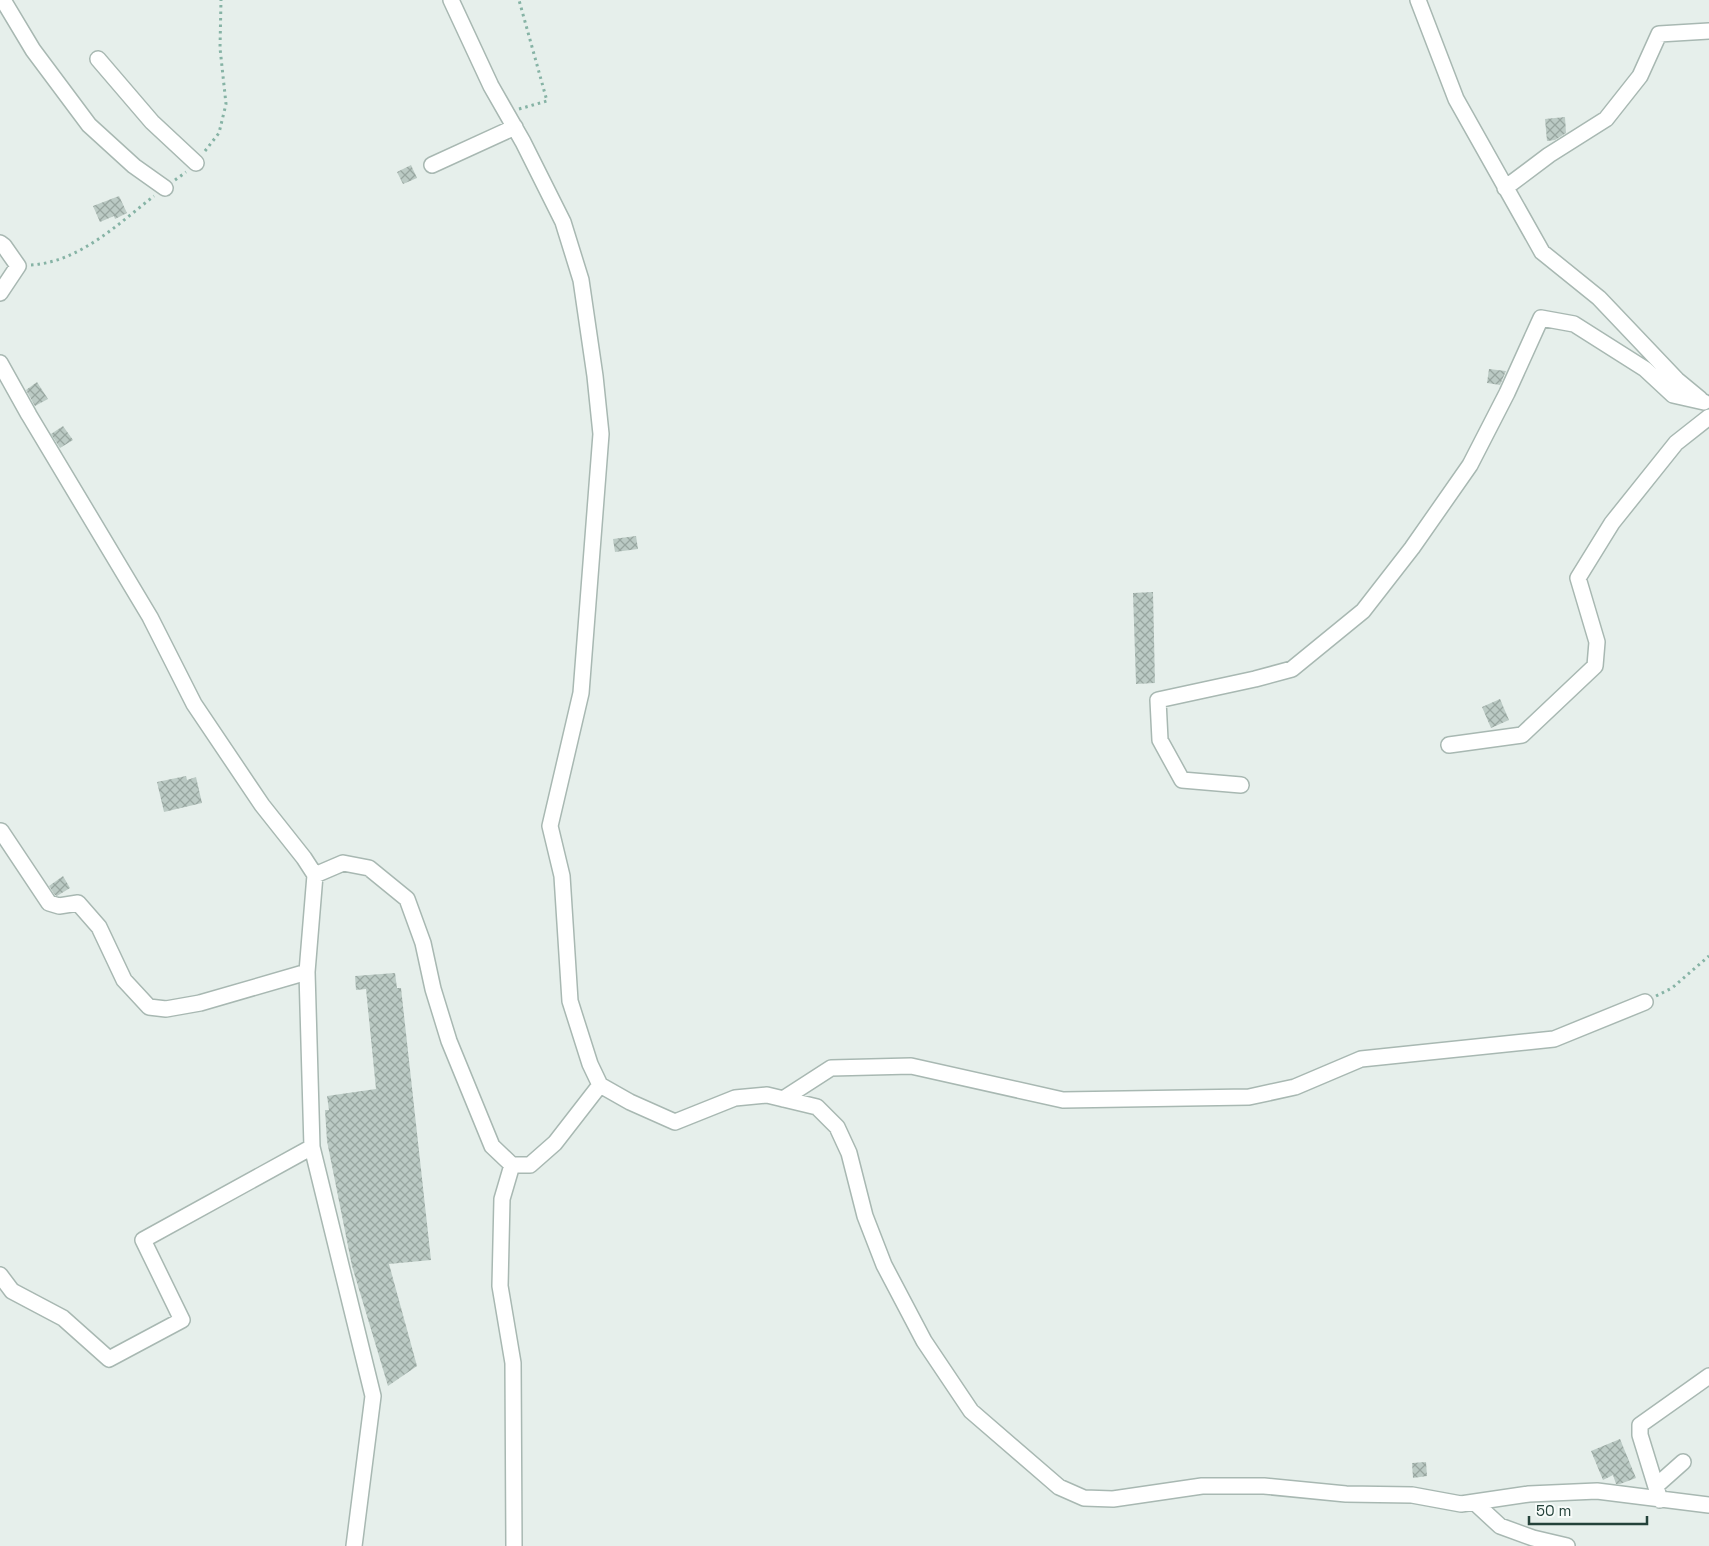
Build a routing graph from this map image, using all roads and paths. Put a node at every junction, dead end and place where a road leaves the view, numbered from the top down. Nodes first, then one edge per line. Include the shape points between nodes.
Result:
1 (3, 0) edge
2 (222, 0) edge
3 (451, 0) edge
4 (519, 0) edge
5 (1418, 0) edge
6 (1709, 30) edge
7 (98, 59) dead end
8 (506, 112) junction
9 (515, 127) junction
10 (196, 163) junction
11 (432, 165) dead end
12 (165, 188) junction
13 (1505, 188) junction
14 (0, 243) edge
15 (18, 266) junction
16 (0, 292) edge
17 (0, 362) edge
18 (1706, 404) edge
19 (1709, 417) edge
20 (1449, 745) dead end
21 (1241, 785) dead end
22 (1, 831) edge
23 (315, 875) junction
24 (1709, 956) edge
25 (306, 972) junction
26 (1645, 1002) joint
27 (600, 1085) junction
28 (784, 1099) junction
29 (312, 1147) junction
30 (512, 1165) junction
31 (0, 1275) edge
32 (1709, 1376) edge
33 (1684, 1462) dead end
34 (1658, 1493) junction
35 (1474, 1502) junction
36 (1709, 1505) edge
37 (354, 1546) edge
38 (514, 1546) edge
39 (1567, 1546) edge

1 - 12 street via 33,50 89,125 134,166
2 - 10 path via 220,48 226,104 219,133
3 - 8 street
4 - 8 path via 547,101
5 - 13 street via 1456,99
6 - 13 street via 1659,34 1640,76 1606,119
7 - 10 street via 152,122
8 - 9 street
9 - 11 street
9 - 27 street via 563,222 581,280 601,434 581,693 550,826 562,876 570,1001
10 - 12 path
12 - 15 path via 90,245 47,264
13 - 18 street via 1542,252 1599,298 1677,380
14 - 15 street
15 - 16 street
17 - 23 street via 150,616 194,704 262,805
18 - 21 street via 1673,394 1644,369 1574,324 1541,318 1470,465 1363,612 1292,669 1158,700 1160,740 1182,780
19 - 20 street via 1676,443 1612,523 1578,578 1597,642 1595,666 1522,735
22 - 25 street via 49,903 59,906 78,903 99,926 124,980 148,1007 166,1009 200,1002
23 - 25 street
23 - 30 street via 343,863 369,868 407,899 423,942 433,990 449,1041 492,1146
24 - 26 path via 1672,988
25 - 29 street
26 - 28 street via 1554,1039 1361,1059 1295,1087 1249,1097 1063,1100 911,1066 831,1068
27 - 28 street via 675,1122 735,1098 767,1095
27 - 30 street via 555,1143 530,1165
28 - 35 street via 817,1107 838,1127 849,1153 865,1216 884,1264 924,1341 971,1411 1059,1487 1084,1498 1113,1499 1202,1486 1255,1486 1346,1494 1412,1495 1461,1504
29 - 31 street via 143,1240 182,1320 109,1359 63,1318 12,1291
29 - 37 street via 373,1396
30 - 38 street via 502,1199 500,1286 513,1363
32 - 34 street via 1640,1425 1640,1435
33 - 34 street
34 - 35 street via 1529,1494
34 - 36 street
35 - 39 street via 1500,1526

